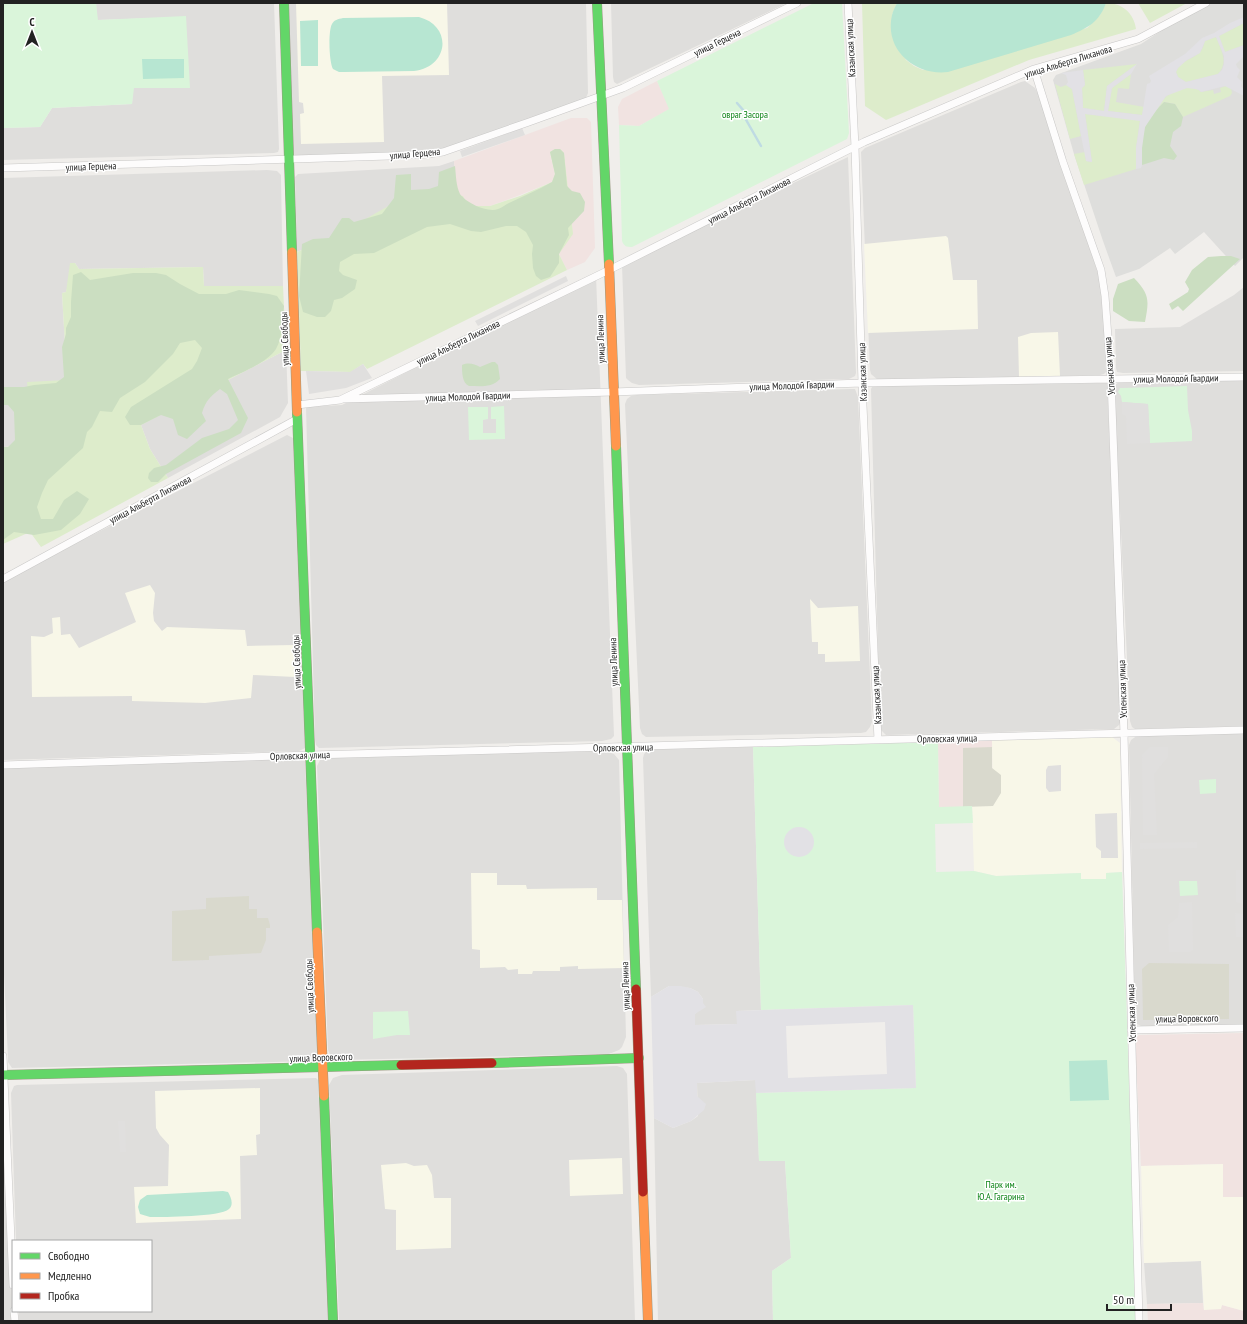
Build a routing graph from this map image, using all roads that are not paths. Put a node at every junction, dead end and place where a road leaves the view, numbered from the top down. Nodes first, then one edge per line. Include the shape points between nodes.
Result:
1 (284, 3) edge
2 (597, 3) edge
3 (797, 3) edge
4 (848, 3) edge
5 (1206, 3) edge
6 (1034, 69) junction
7 (601, 97) junction
8 (855, 147) junction
9 (290, 159) junction
10 (3, 168) edge
11 (609, 270) junction
12 (1244, 377) edge
13 (1111, 379) junction
14 (862, 383) junction
15 (613, 392) junction
16 (340, 400) junction
17 (297, 405) junction
18 (297, 419) junction
19 (3, 579) edge
20 (1244, 730) edge
21 (1124, 734) junction
22 (878, 740) junction
23 (627, 747) junction
24 (311, 755) junction
25 (3, 765) edge
26 (1244, 1028) edge
27 (1131, 1030) junction
28 (3, 1056) edge
29 (639, 1058) junction
30 (323, 1068) junction
31 (4, 1075) edge
32 (12, 1262) edge
33 (333, 1321) edge
34 (648, 1321) edge
35 (1139, 1321) edge

1 - 9 main road, улица Свободы
2 - 7 main road, улица Ленина
3 - 7 street, улица Герцена
4 - 8 street, Казанская улица
5 - 6 street, улица Альберта Лиханова via 1138,39
6 - 8 street, улица Альберта Лиханова
6 - 13 street, Успенская улица via 1101,270
7 - 9 street, улица Герцена via 442,152
7 - 11 main road, улица Ленина
8 - 11 street, улица Альберта Лиханова
8 - 14 street, Казанская улица
9 - 10 street, улица Герцена
9 - 17 main road, улица Свободы
11 - 15 main road, улица Ленина
11 - 16 street, улица Альберта Лиханова
12 - 13 street, улица Молодой Гвардии
13 - 14 street, улица Молодой Гвардии
13 - 21 street, Успенская улица
14 - 15 street, улица Молодой Гвардии
14 - 22 street, Казанская улица
15 - 16 street, улица Молодой Гвардии
15 - 23 main road, улица Ленина
16 - 17 street, улица Альберта Лиханова
17 - 18 main road, улица Свободы
18 - 19 street, улица Альберта Лиханова
18 - 24 main road, улица Свободы
20 - 21 street, Орловская улица
21 - 22 street, Орловская улица
21 - 27 street, Успенская улица
22 - 23 street, Орловская улица
23 - 24 street, Орловская улица
23 - 29 main road, улица Ленина
24 - 25 street, Орловская улица
24 - 30 main road, улица Свободы
26 - 27 street, улица Воровского
27 - 35 street, Успенская улица
28 - 31 street
29 - 30 main road, улица Воровского
29 - 34 main road, улица Ленина
30 - 31 main road, улица Воровского
30 - 33 main road, улица Свободы
31 - 32 street

